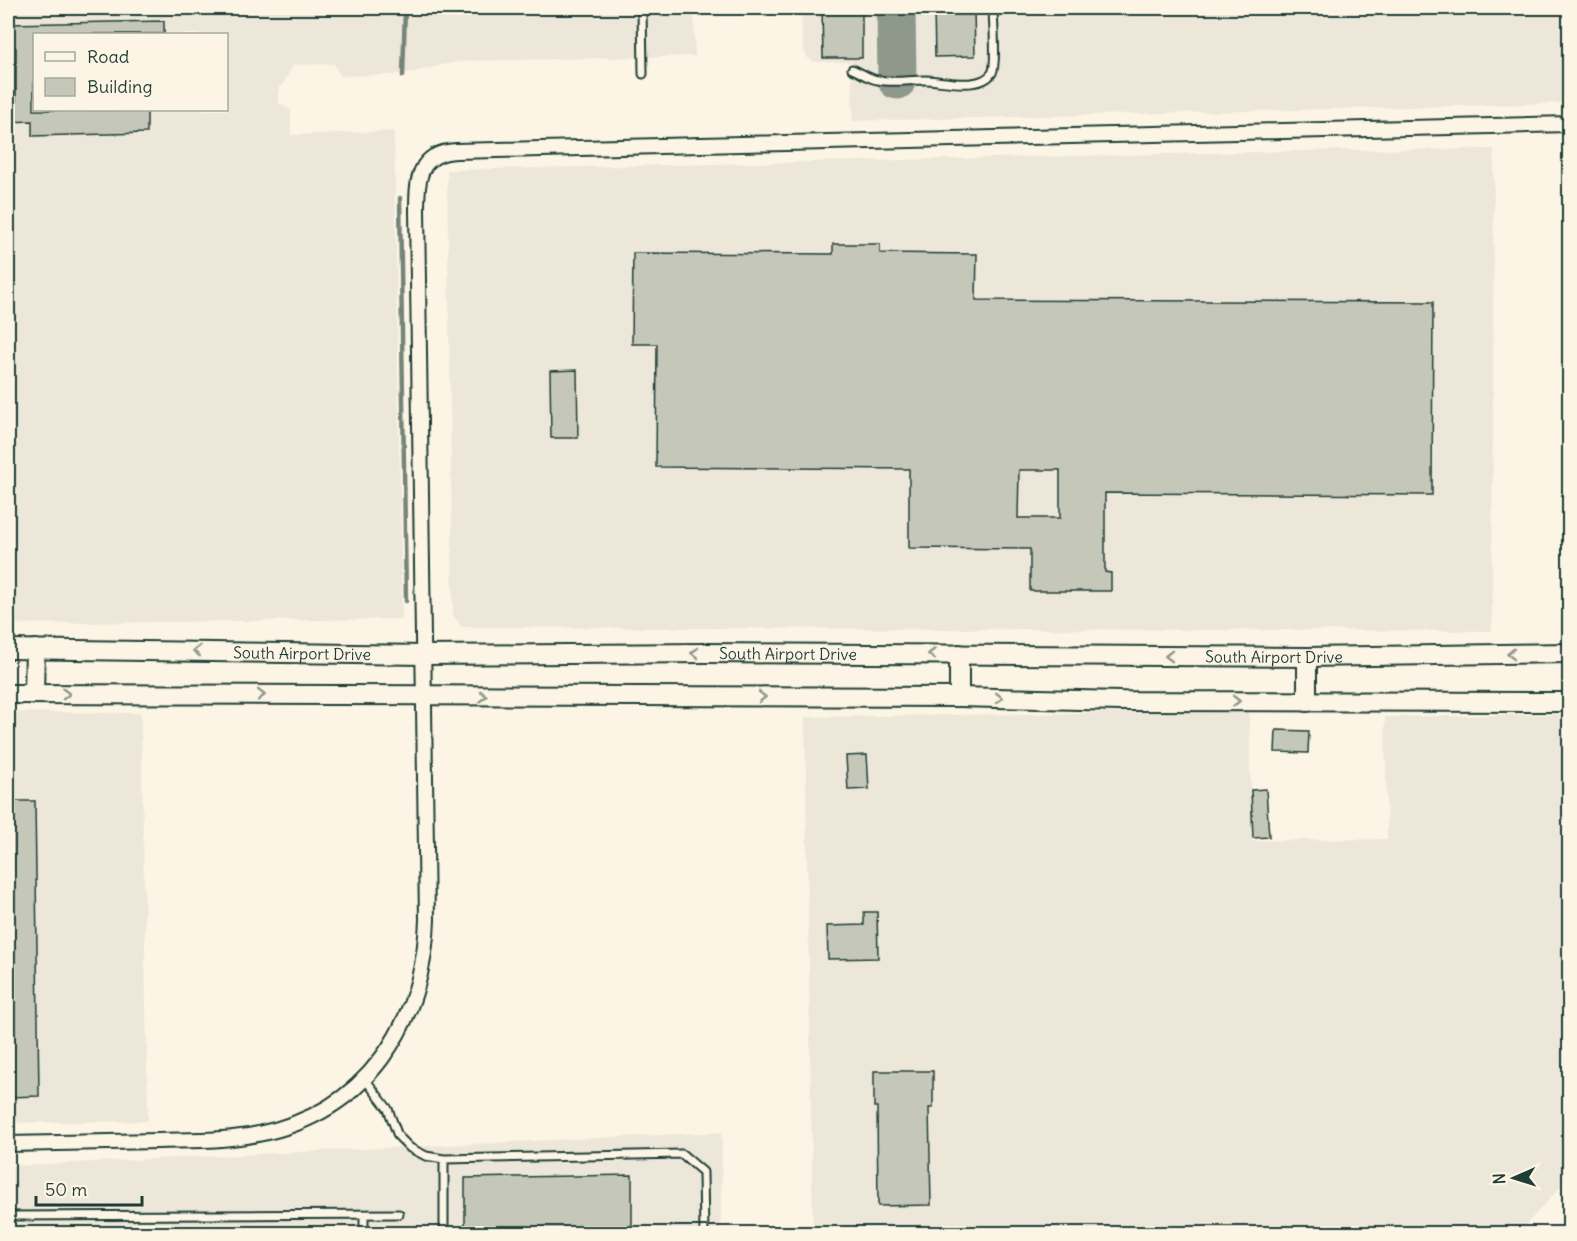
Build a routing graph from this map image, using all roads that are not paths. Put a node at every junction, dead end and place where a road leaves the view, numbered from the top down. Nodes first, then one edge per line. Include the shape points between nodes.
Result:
1 (642, 8) edge
2 (993, 8) edge
3 (852, 69) dead end
4 (643, 74) dead end
5 (1569, 124) edge
6 (8, 649) edge
7 (35, 649) junction
8 (1569, 653) edge
9 (958, 654) junction
10 (424, 655) junction
11 (1307, 657) junction
12 (8, 694) edge
13 (34, 694) junction
14 (424, 696) junction
15 (959, 697) junction
16 (1307, 702) junction
17 (1569, 702) edge
18 (364, 1079) junction
19 (8, 1144) edge
20 (444, 1159) junction
21 (399, 1214) dead end
22 (364, 1215) junction
23 (8, 1216) edge
24 (364, 1233) edge
25 (444, 1233) edge
26 (704, 1233) edge

1 - 4 lane
2 - 3 lane via 994,63 992,72 982,81 882,81
5 - 10 street via 456,151 437,155 423,168 417,198
6 - 7 main road, South Airport Drive
10 -> 7 main road, South Airport Drive
7 - 13 main road
8 -> 11 main road, South Airport Drive
9 -> 10 main road, South Airport Drive
11 -> 9 main road, South Airport Drive
9 - 15 main road
10 - 14 street
11 - 16 main road
12 - 13 main road
13 -> 14 main road
14 -> 15 main road
14 - 18 street via 424,955 413,1001 400,1031
15 -> 16 main road
16 - 17 main road
18 - 19 street via 316,1114 260,1134 217,1140
18 - 20 lane via 388,1109 398,1136 410,1148
20 - 25 lane
20 - 26 lane via 682,1154 703,1172
21 - 22 lane
22 - 23 lane
22 - 24 lane

